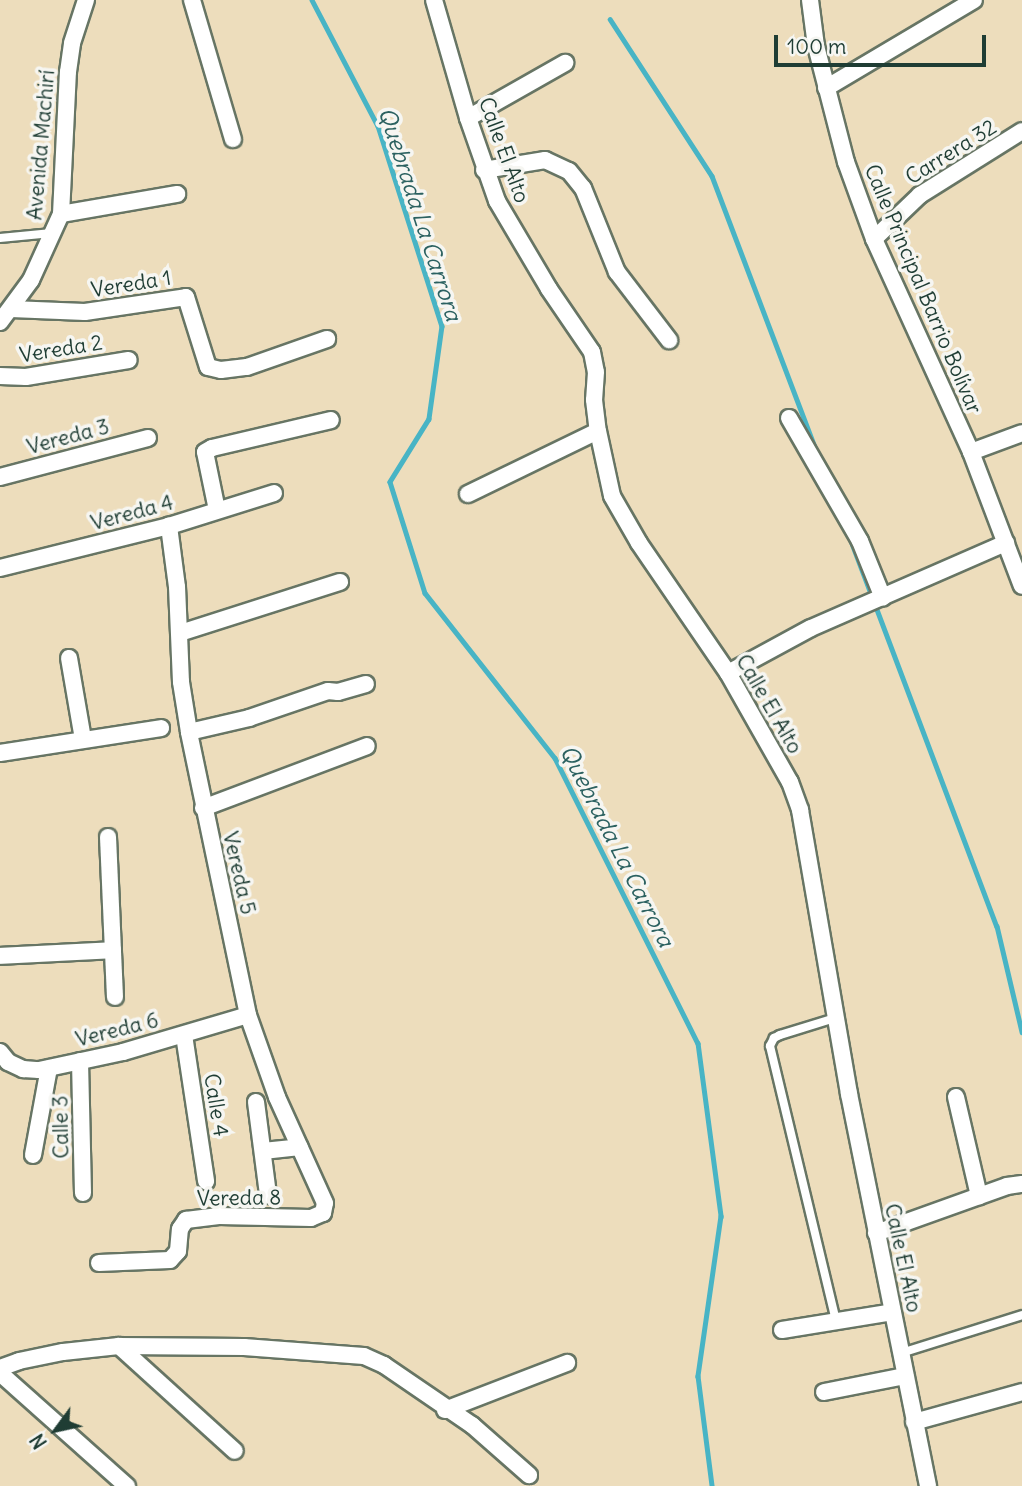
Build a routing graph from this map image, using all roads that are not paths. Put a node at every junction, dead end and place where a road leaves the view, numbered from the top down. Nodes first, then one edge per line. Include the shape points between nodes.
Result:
1 (86, 0) edge
2 (192, 0) edge
3 (435, 0) edge
4 (810, 0) edge
5 (974, 0) edge
6 (565, 63) dead end
7 (826, 88) junction
8 (468, 118) junction
9 (1022, 131) edge
10 (233, 139) dead end
11 (484, 170) junction
12 (177, 194) dead end
13 (61, 214) junction
14 (55, 233) junction
15 (0, 238) edge
16 (874, 239) junction
17 (11, 309) junction
18 (0, 322) edge
19 (327, 339) dead end
20 (669, 341) dead end
21 (129, 360) dead end
22 (0, 376) edge
23 (789, 418) dead end
24 (331, 420) dead end
25 (597, 432) junction
26 (1022, 433) edge
27 (148, 438) dead end
28 (971, 452) junction
29 (0, 477) edge
30 (274, 493) dead end
31 (468, 494) dead end
32 (217, 510) junction
33 (169, 526) junction
34 (1006, 542) junction
35 (0, 568) edge
36 (341, 582) dead end
37 (1022, 586) edge
38 (883, 598) junction
39 (180, 633) junction
40 (69, 659) dead end
41 (728, 673) junction
42 (366, 684) dead end
43 (161, 728) dead end
44 (189, 732) junction
45 (83, 739) junction
46 (367, 746) dead end
47 (0, 753) edge
48 (203, 808) junction
49 (108, 837) dead end
50 (113, 950) junction
51 (0, 956) edge
52 (115, 997) dead end
53 (248, 1015) junction
54 (835, 1018) junction
55 (184, 1035) junction
56 (0, 1052) edge
57 (80, 1061) junction
58 (49, 1068) junction
59 (956, 1097) dead end
60 (256, 1102) dead end
61 (300, 1147) junction
62 (262, 1151) junction
63 (33, 1155) dead end
64 (206, 1181) dead end
65 (1014, 1185) edge
66 (83, 1193) dead end
67 (268, 1195) dead end
68 (979, 1196) junction
69 (323, 1213) joint
70 (876, 1233) junction
71 (99, 1263) dead end
72 (893, 1312) junction
73 (1022, 1315) edge
74 (836, 1321) junction
75 (782, 1330) dead end
76 (119, 1346) junction
77 (901, 1353) junction
78 (567, 1363) dead end
79 (0, 1368) edge
80 (0, 1373) edge
81 (905, 1376) junction
82 (824, 1392) dead end
83 (1022, 1392) edge
84 (445, 1410) junction
85 (914, 1422) junction
86 (235, 1451) dead end
87 (529, 1475) dead end
88 (127, 1486) edge
89 (928, 1486) edge

1 - 13 street, Avenida Machirí via 68,72
2 - 10 street
3 - 8 street, Calle El Alto
4 - 7 street, Calle Principal Barrio Bolívar
5 - 7 street
6 - 8 street
7 - 16 street, Calle Principal Barrio Bolívar
8 - 11 street, Calle El Alto
9 - 16 street, Carrera 32 via 920,195
11 - 20 street via 545,160 569,171 583,188 617,272
11 - 25 street, Calle El Alto via 496,201 592,352
12 - 13 street
13 - 14 street, Avenida Machirí
14 - 15 lane
14 - 17 street, Avenida Machirí via 32,280
16 - 28 street, Calle Principal Barrio Bolívar
17 - 18 street, Avenida Machirí
17 - 19 street, Vereda 1 via 85,312 186,297 208,367 221,370 247,367
21 - 22 street, Vereda 2 via 26,377
23 - 38 street via 860,541
24 - 32 street via 205,452
25 - 31 street
25 - 41 street, Calle El Alto via 612,496
26 - 28 street
27 - 29 street, Vereda 3
28 - 34 street, Calle Principal Barrio Bolívar
30 - 32 street, Vereda 4
32 - 33 street, Vereda 4
33 - 35 street, Vereda 4
33 - 39 street, Vereda 5
34 - 37 street, Calle Principal Barrio Bolívar
34 - 38 street
36 - 39 street
38 - 41 street via 811,628
39 - 44 street, Vereda 5
40 - 45 street
41 - 54 street, Calle El Alto via 790,782 800,810
42 - 44 street
43 - 45 street
44 - 48 street, Vereda 5
45 - 47 street
46 - 48 street
48 - 53 street, Vereda 5
49 - 50 street
50 - 51 street
50 - 52 street
53 - 55 street, Vereda 6
53 - 61 street, Vereda 5
54 - 70 street, Calle El Alto
54 - 74 lane via 780,1035 770,1046
55 - 57 street, Vereda 6
55 - 64 street, Calle 4
56 - 58 street, Vereda 6 via 23,1069
57 - 58 street, Vereda 6
57 - 66 street, Calle 3
58 - 63 street
59 - 68 street
60 - 62 street
61 - 62 street
61 - 69 street, Vereda 5 via 325,1203
62 - 67 street
65 - 68 street
68 - 70 street
69 - 71 street, Vereda 8 via 311,1218 186,1220 180,1228 178,1251 170,1260
70 - 72 street, Calle El Alto
72 - 74 street
72 - 77 street, Calle El Alto
73 - 77 lane
74 - 75 street
76 - 79 street via 41,1356
76 - 84 street via 244,1347 364,1356 384,1365
76 - 86 street
77 - 81 street, Calle El Alto
78 - 84 street
80 - 88 street
81 - 82 street
81 - 85 street, Calle El Alto
83 - 85 street
84 - 87 street via 472,1425
85 - 89 street, Calle El Alto

